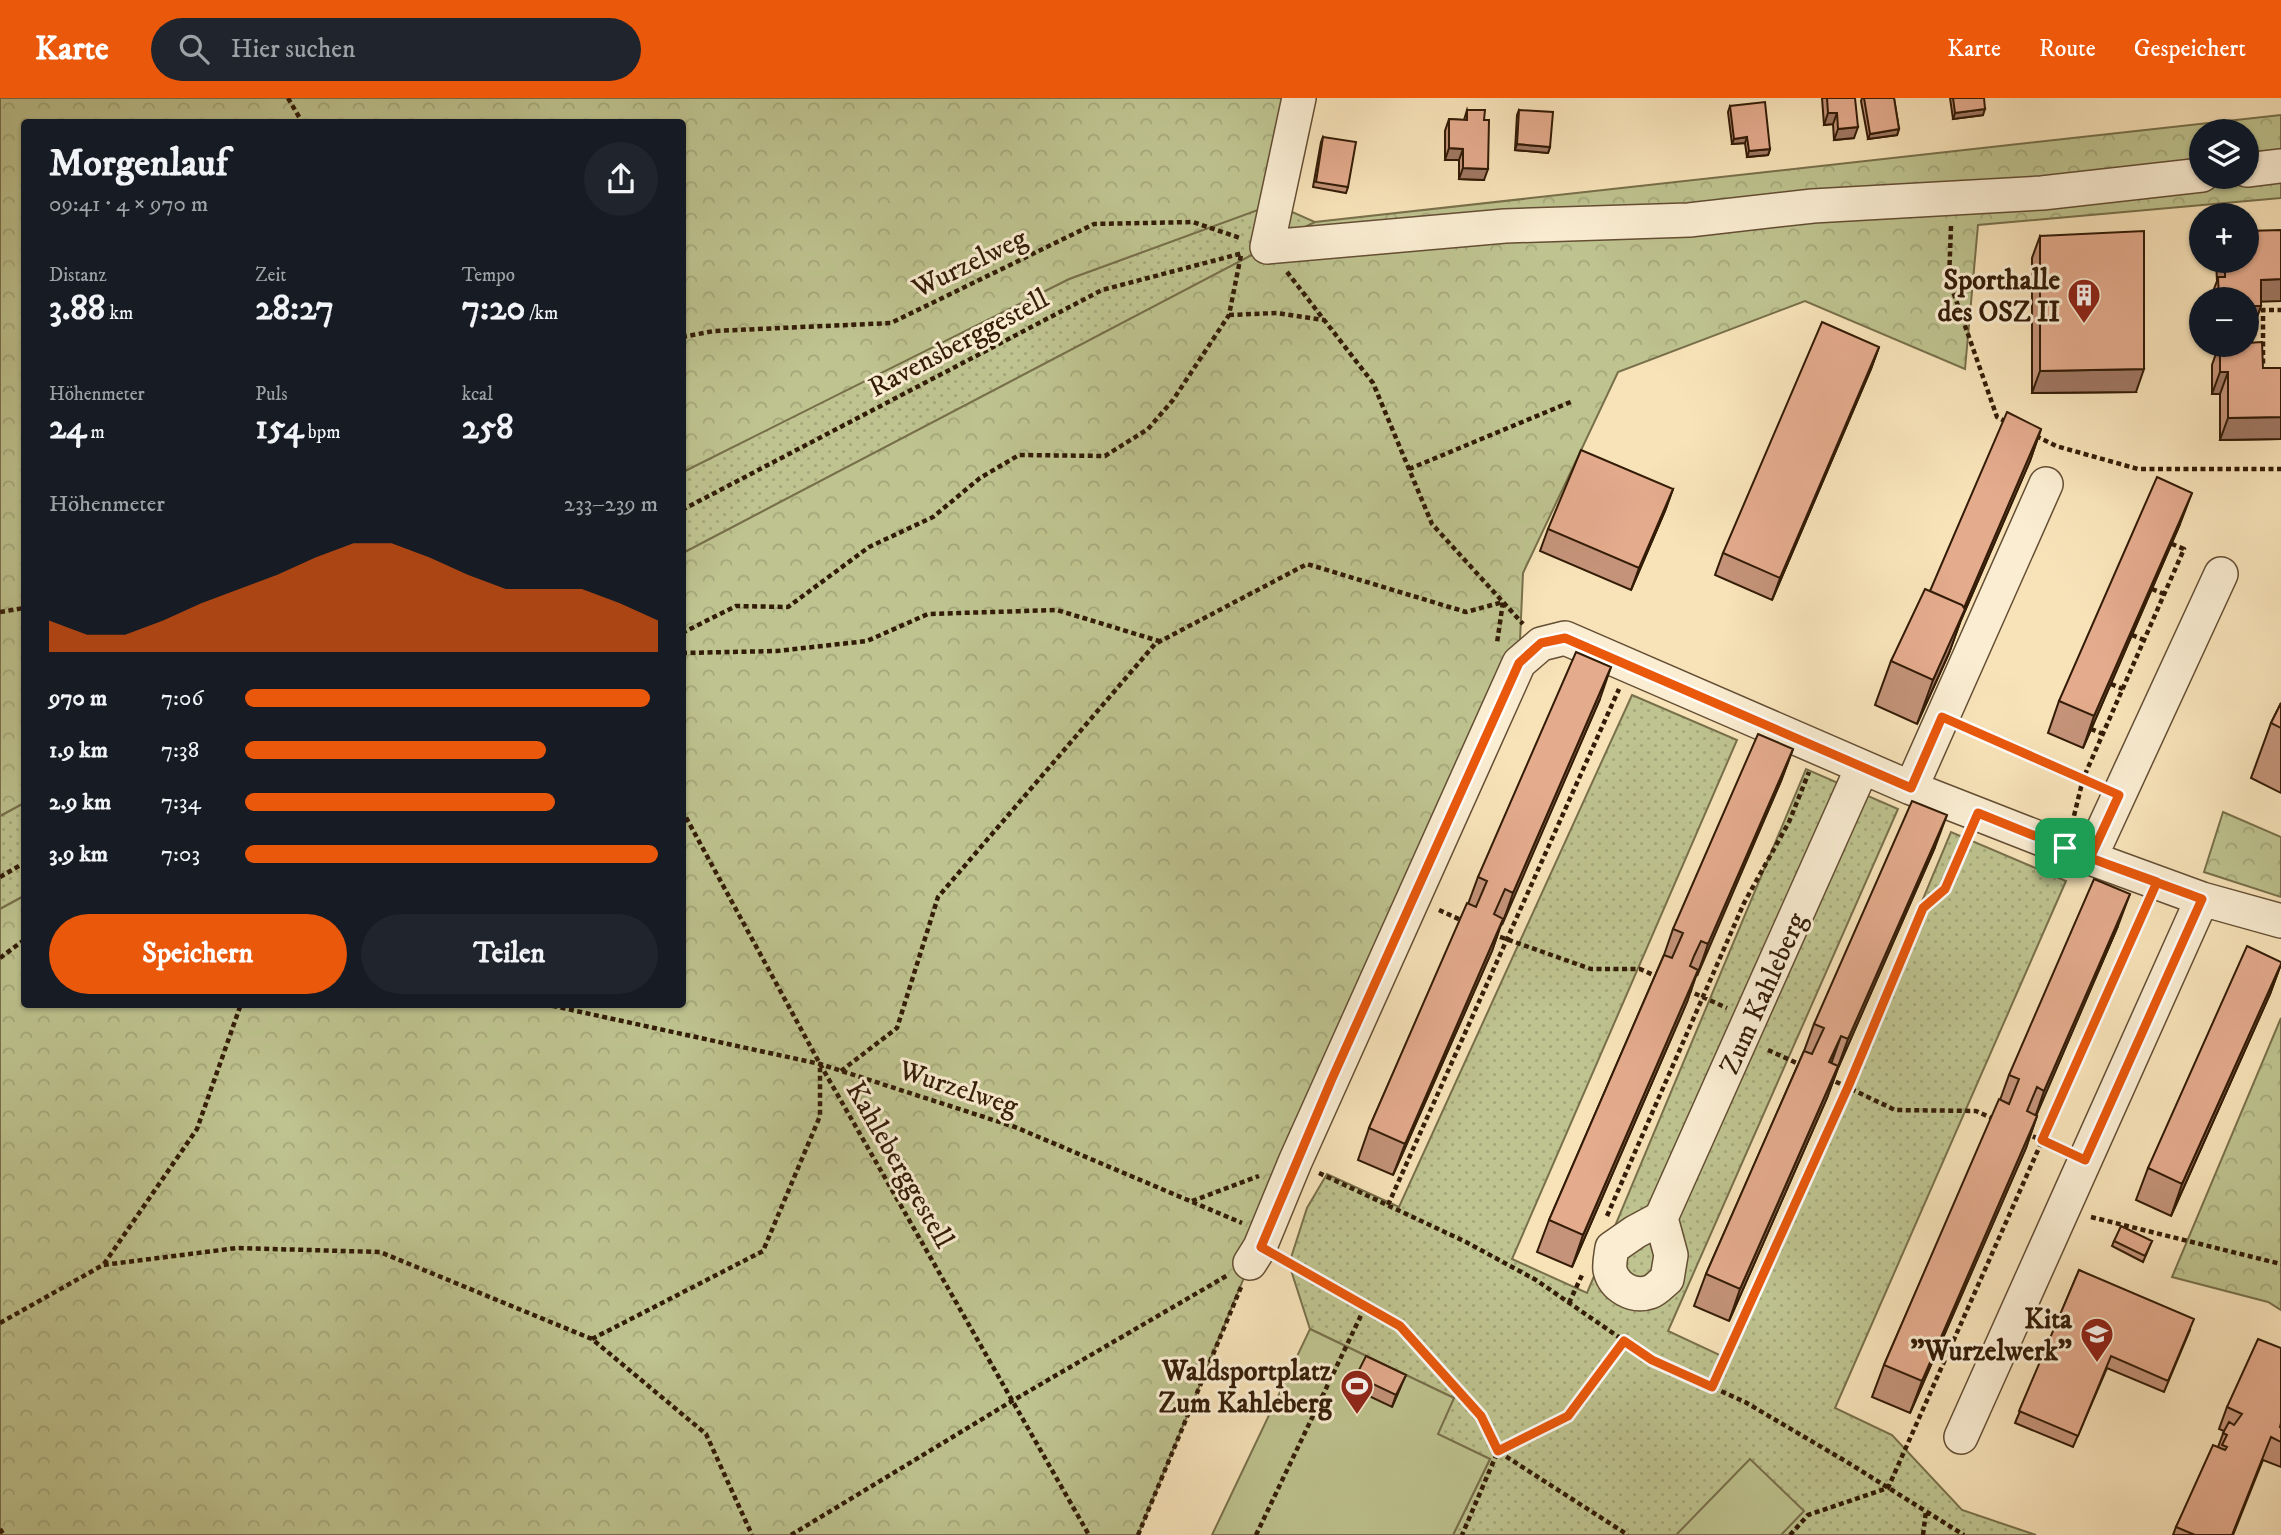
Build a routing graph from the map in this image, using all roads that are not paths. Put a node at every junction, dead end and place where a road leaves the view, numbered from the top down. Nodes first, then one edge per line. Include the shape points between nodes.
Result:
1 (1299, 98) edge
2 (2281, 166) edge
3 (2259, 169) edge
4 (2189, 176) edge
5 (2046, 484) dead end
6 (2221, 574) dead end
7 (1862, 768) junction
8 (1911, 788) junction
9 (2078, 853) junction
10 (2202, 899) junction
11 (2281, 921) edge
12 (1661, 1218) dead end
13 (1259, 1248) road end
14 (1961, 1437) dead end

1 - 4 street via 1254,250 1505,226 1689,220 1813,206 2042,193
2 - 3 street
5 - 8 street
6 - 9 street via 2119,795
7 - 8 street
7 - 12 street, Zum Kahleberg
7 - 13 street via 1565,638 1541,643 1519,663
8 - 9 street
9 - 10 street
10 - 11 street
10 - 14 street

